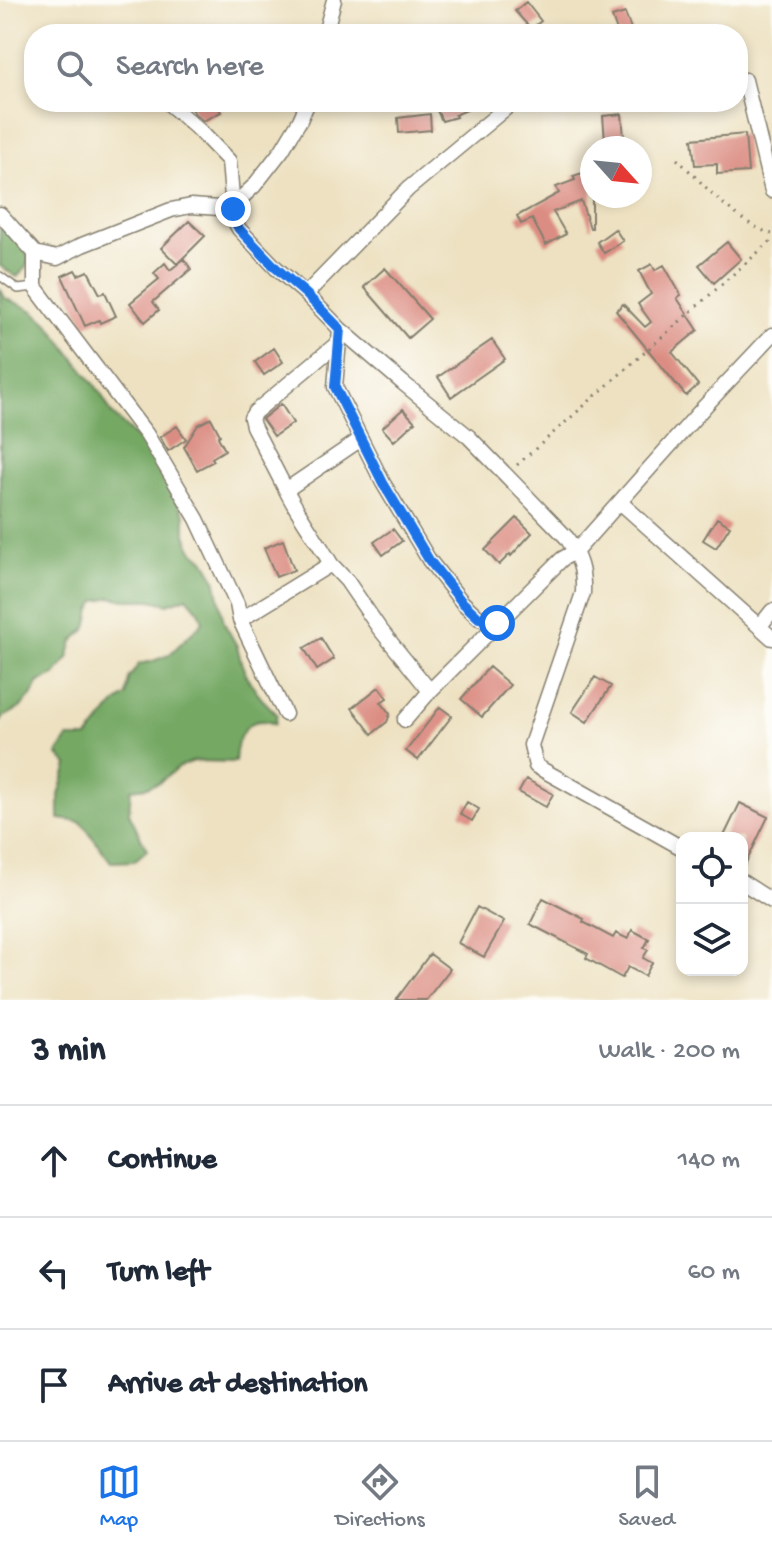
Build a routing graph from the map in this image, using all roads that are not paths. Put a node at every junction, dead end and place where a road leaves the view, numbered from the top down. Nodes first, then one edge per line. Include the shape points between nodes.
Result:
1 (334, 0) edge
2 (328, 24) edge
3 (748, 92) edge
4 (178, 112) edge
5 (304, 112) edge
6 (501, 112) edge
7 (772, 191) edge
8 (233, 209) junction
9 (0, 214) edge
10 (35, 253) junction
11 (0, 276) edge
12 (35, 287) junction
13 (306, 294) junction
14 (339, 335) junction
15 (772, 335) edge
16 (361, 439) junction
17 (286, 490) junction
18 (620, 502) junction
19 (576, 551) junction
20 (331, 564) junction
21 (772, 611) edge
22 (240, 620) junction
23 (497, 623) junction
24 (760, 626) junction
25 (772, 638) edge
26 (430, 691) junction
27 (285, 714) dead end
28 (405, 720) dead end
29 (676, 845) edge
30 (748, 886) edge
31 (772, 901) edge

1 - 2 street
3 - 7 street
4 - 8 street via 229,161
5 - 8 street via 282,150
6 - 13 street via 408,189
8 - 10 street via 171,210 57,258
8 - 13 street via 239,229
9 - 10 street
10 - 12 street
11 - 12 lane via 18,289
12 - 22 street via 147,435 197,519
13 - 14 street
14 - 16 street via 335,387
14 - 17 street via 251,418
14 - 19 street via 469,437
15 - 18 street
16 - 17 street
16 - 23 street via 429,560 470,610
17 - 20 street
18 - 19 street
18 - 24 street
19 - 23 street
19 - 29 street via 584,573 583,593 531,745 536,766
20 - 22 street
20 - 26 street
21 - 24 street
22 - 27 street
23 - 26 street
24 - 25 street
26 - 28 street
30 - 31 street

